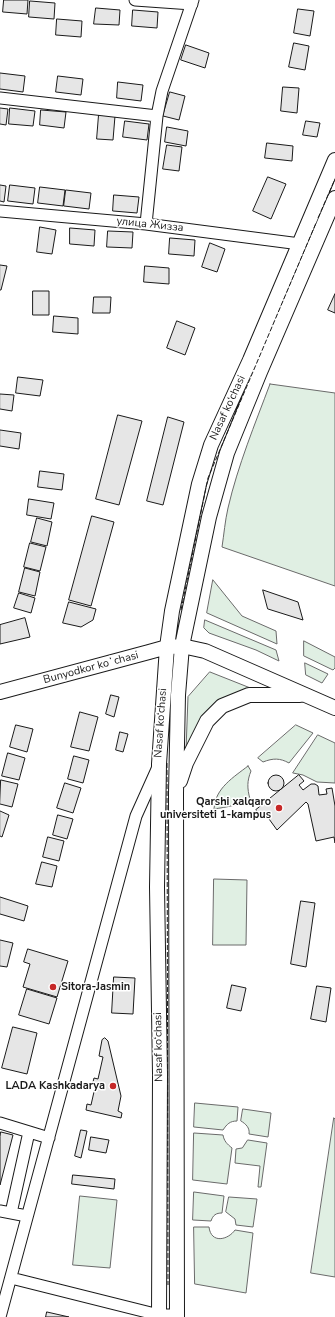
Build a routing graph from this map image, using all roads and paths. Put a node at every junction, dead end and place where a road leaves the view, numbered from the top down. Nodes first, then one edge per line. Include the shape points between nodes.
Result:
1 (135, 0) edge
2 (193, 2) edge
3 (0, 98) edge
4 (157, 116) junction
5 (335, 160) edge
6 (335, 198) edge
7 (0, 211) edge
8 (146, 224) junction
9 (300, 244) junction
10 (182, 646) junction
11 (167, 647) junction
12 (0, 692) edge
13 (305, 695) junction
14 (335, 708) edge
15 (159, 764) junction
16 (176, 793) junction
17 (0, 1123) edge
18 (29, 1132) junction
19 (49, 1138) junction
20 (0, 1211) edge
21 (12, 1213) junction
22 (27, 1216) junction
23 (11, 1278) junction
24 (159, 1316) edge
25 (177, 1316) edge
26 (0, 1317) edge

1 - 2 street
2 - 4 street via 162,92
3 - 4 street
4 - 8 street
5 - 9 main road, Nasaf ko‘chasi
6 - 10 main road, Nasaf ko‘chasi via 228,453 209,517
7 - 8 street, улица Жизза
8 - 9 street, улица Жизза
9 - 11 main road, Nasaf ko‘chasi via 211,445 199,484 172,611
10 - 11 main road, Bunyodkor koʻchasi
10 - 13 main road, Bunyodkor koʻchasi via 205,651
10 - 16 main road, Nasaf ko‘chasi
11 - 12 main road, Bunyodkor koʻchasi
11 - 15 main road, Nasaf ko‘chasi
13 - 14 main road, Bunyodkor koʻchasi
13 - 16 main road via 249,695 222,706 207,722 186,762
15 - 19 street via 136,816
15 - 24 main road, Nasaf ko‘chasi
16 - 25 main road, Nasaf ko‘chasi
17 - 18 street
18 - 19 street
18 - 21 street
19 - 22 street
20 - 21 street
21 - 22 street
22 - 23 street
23 - 24 street
23 - 26 street
24 - 25 street

